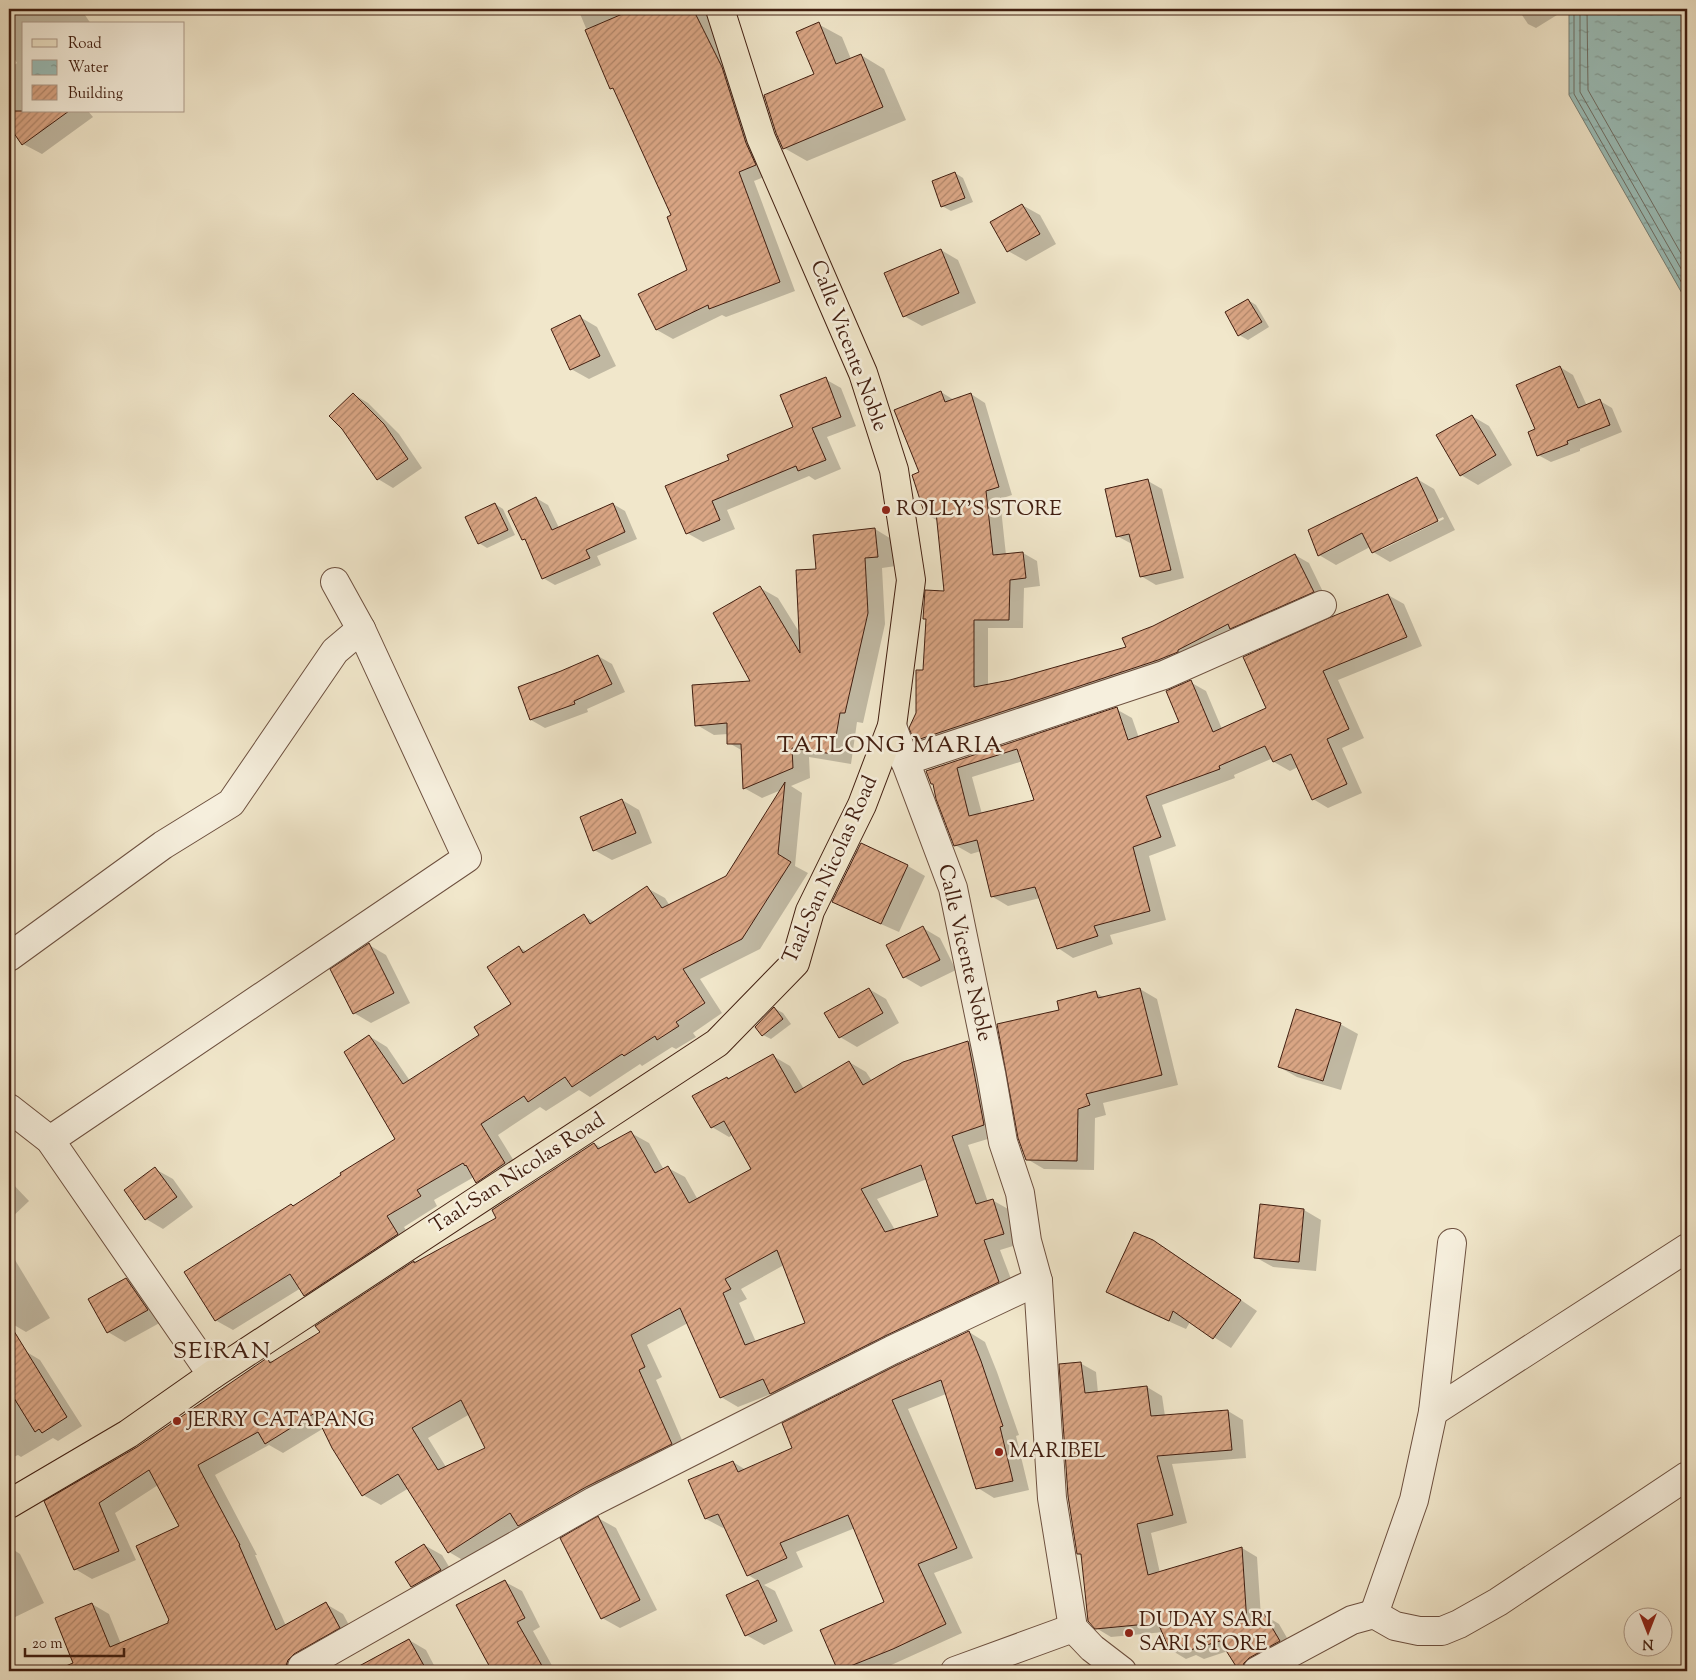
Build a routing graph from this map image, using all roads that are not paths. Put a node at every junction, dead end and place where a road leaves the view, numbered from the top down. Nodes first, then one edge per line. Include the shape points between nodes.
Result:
1 (720, 9) edge
2 (335, 582) dead end
3 (1322, 605) dead end
4 (361, 629) junction
5 (892, 726) junction
6 (905, 761) junction
7 (9, 957) edge
8 (9, 1108) edge
9 (50, 1140) junction
10 (1452, 1242) dead end
11 (1687, 1248) edge
12 (1038, 1281) junction
13 (212, 1375) junction
14 (1433, 1412) junction
15 (1687, 1476) edge
16 (9, 1504) edge
17 (1374, 1614) junction
18 (1073, 1628) junction
19 (302, 1667) dead end
20 (955, 1671) edge
21 (1122, 1671) edge
22 (1257, 1671) edge

1 - 5 main road, Calle Vicente Noble via 762,138 863,372 894,470 911,580
2 - 4 street
3 - 6 street via 1164,675
4 - 7 street via 335,650 231,803 163,846
4 - 9 street via 467,858
5 - 6 street, Calle Vicente Noble
5 - 13 main road, Taal-San Nicolas Road via 862,805 810,911 795,963 717,1043
6 - 12 street, Calle Vicente Noble via 953,888 992,1073 1003,1142 1020,1193 1027,1241
8 - 9 street
9 - 13 street
10 - 14 street
11 - 14 street
12 - 18 street, Calle Vicente Noble via 1052,1498
12 - 19 street via 892,1350 594,1501
13 - 16 main road, Taal-San Nicolas Road via 128,1434
14 - 17 street via 1414,1500
15 - 17 street via 1498,1602 1459,1624 1442,1631 1419,1631 1395,1626
17 - 22 street via 1352,1620
18 - 20 street
18 - 21 street via 1092,1648

